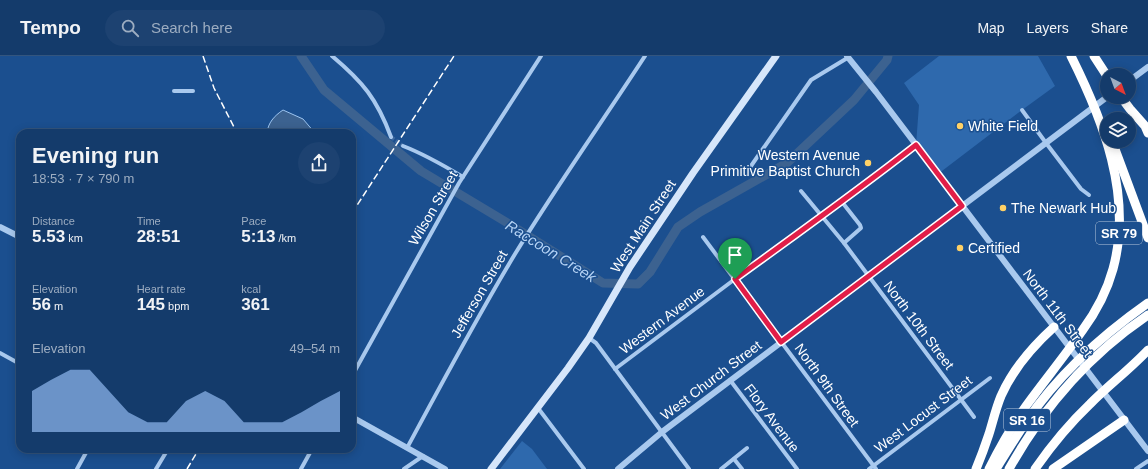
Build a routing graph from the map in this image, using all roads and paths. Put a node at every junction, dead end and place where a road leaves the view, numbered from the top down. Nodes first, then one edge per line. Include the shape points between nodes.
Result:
1 (332, 56) edge
2 (541, 56) edge
3 (644, 56) edge
4 (776, 56) edge
5 (1071, 56) edge
6 (1094, 56) edge
7 (848, 57) edge
8 (1148, 67) edge
9 (1102, 68) edge
10 (1136, 76) edge
11 (174, 91) dead end
12 (193, 91) dead end
13 (1100, 103) edge
14 (1126, 104) edge
15 (1022, 110) dead end
16 (1100, 113) edge
17 (1147, 129) edge
18 (391, 137) tunnel mouth
19 (1046, 143) junction
20 (916, 145) junction
21 (403, 146) tunnel mouth
22 (1109, 148) edge
23 (1115, 148) edge
24 (751, 166) dead end
25 (463, 177) junction
26 (802, 191) dead end
27 (1089, 195) dead end
28 (842, 202) junction
29 (962, 206) junction
30 (822, 216) junction
31 (0, 226) edge
32 (16, 236) edge
33 (703, 237) dead end
34 (1148, 238) edge
35 (844, 243) junction
36 (868, 277) junction
37 (735, 279) junction
38 (1148, 303) edge
39 (1148, 315) edge
40 (1054, 327) junction
41 (589, 338) junction
42 (781, 342) junction
43 (1098, 348) junction
44 (1148, 350) edge
45 (0, 353) edge
46 (16, 362) edge
47 (356, 369) edge
48 (614, 369) junction
49 (990, 378) dead end
50 (1067, 379) junction
51 (730, 380) junction
52 (961, 399) junction
53 (538, 408) junction
54 (974, 417) dead end
55 (356, 419) edge
56 (1124, 420) junction
57 (662, 432) junction
58 (407, 448) junction
59 (747, 448) dead end
60 (1148, 451) edge
61 (86, 453) edge
62 (166, 453) edge
63 (310, 453) edge
64 (423, 456) junction
65 (734, 459) junction
66 (1148, 461) edge
67 (874, 467) edge
68 (77, 469) edge
69 (156, 469) edge
70 (301, 469) edge
71 (404, 469) edge
72 (445, 469) edge
73 (491, 469) edge
74 (584, 469) edge
75 (618, 469) edge
76 (690, 469) edge
77 (721, 469) edge
78 (742, 469) edge
79 (797, 469) edge
80 (869, 469) edge
81 (976, 469) edge
82 (989, 469) edge
83 (996, 469) edge
84 (1009, 469) edge
85 (1035, 469) edge
86 (1053, 469) edge
87 (1136, 469) edge

1 - 18 street via 370,95
2 - 25 street, Wilson Street
3 - 58 street, Jefferson Street via 514,256
4 - 41 main road, West Main Street via 630,267
5 - 16 highway
6 - 9 highway
7 - 20 street, North 11th Street
7 - 24 street via 811,80
8 - 10 street
11 - 12 street
13 - 19 street, West Church Street
14 - 17 highway
15 - 19 street
19 - 27 street via 1081,189
19 - 29 street, West Church Street
20 - 28 street, Western Avenue
20 - 29 street, North 11th Street
21 - 25 street via 440,162
22 - 82 highway, SR 79 via 1119,214 1118,243 1107,288 1082,332 1017,420
23 - 34 highway
25 - 47 street, Wilson Street
26 - 30 street, North 10th Street
28 - 30 street, Western Avenue
28 - 35 street via 861,228
29 - 36 street, West Church Street
29 - 40 street, North 11th Street
30 - 35 street, North 10th Street
30 - 37 street, Western Avenue
31 - 32 street
33 - 37 street, North 9th Street
35 - 36 street, North 10th Street
36 - 42 street, West Church Street
36 - 52 street, North 10th Street
37 - 42 street, North 9th Street
37 - 48 street, Western Avenue
38 - 43 highway, SR 16 via 1130,316
39 - 43 highway, SR 16
40 - 56 street, North 11th Street
40 - 81 highway via 1030,352 1006,385
41 - 48 street via 596,343
41 - 53 main road, West Main Street
42 - 51 street, West Church Street
42 - 67 street, North 9th Street
43 - 50 highway, SR 16
44 - 85 highway via 1089,405 1052,445
45 - 46 street
48 - 57 street
49 - 52 street, West Locust Street
50 - 83 highway, SR 16 via 1026,422
50 - 84 highway, SR 16
51 - 57 street, West Church Street
51 - 79 street, Flory Avenue
52 - 54 street, North 10th Street
52 - 67 street, West Locust Street
53 - 73 main road, West Main Street
53 - 74 street
55 - 58 street
56 - 60 street, North 11th Street
56 - 86 highway
57 - 75 street, West Church Street
57 - 76 street
58 - 64 street
59 - 65 street
61 - 68 street
62 - 69 street
63 - 70 street
64 - 71 street
64 - 72 street
65 - 77 street
65 - 78 street
66 - 87 street
67 - 80 street, West Locust Street

